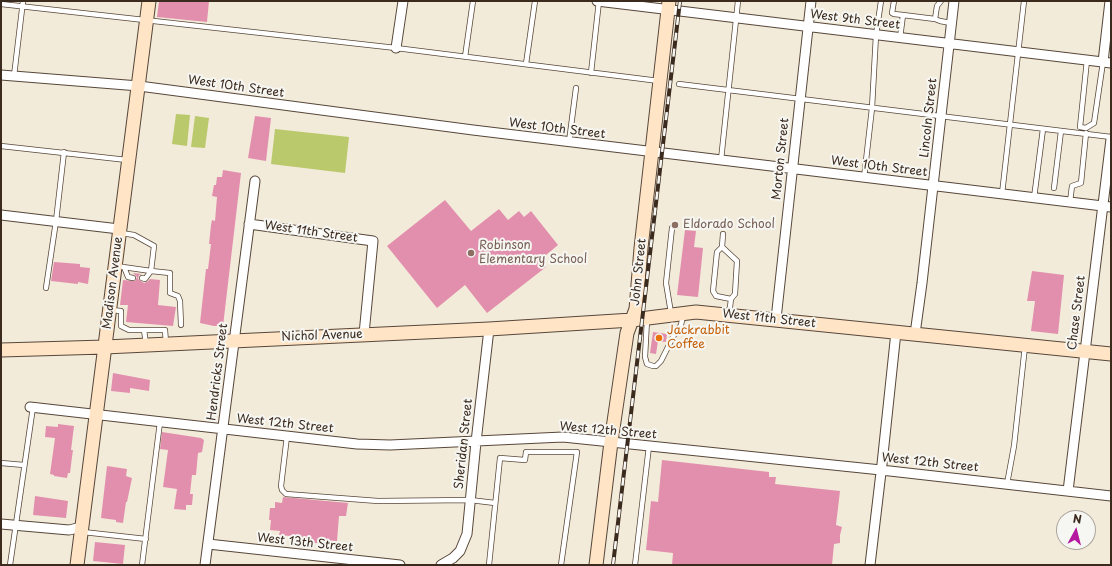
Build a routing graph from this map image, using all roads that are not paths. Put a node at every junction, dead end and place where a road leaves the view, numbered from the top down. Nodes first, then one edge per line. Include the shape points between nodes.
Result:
1 (23, 1) edge
2 (149, 1) edge
3 (403, 1) edge
4 (473, 1) edge
5 (535, 1) edge
6 (598, 1) edge
7 (738, 1) edge
8 (810, 1) edge
9 (881, 1) edge
10 (894, 1) edge
11 (941, 1) edge
12 (954, 1) edge
13 (1024, 1) edge
14 (1110, 1) edge
15 (1, 4) edge
16 (669, 5) edge
17 (22, 7) junction
18 (903, 15) junction
19 (736, 18) junction
20 (935, 19) junction
21 (147, 20) junction
22 (951, 23) junction
23 (808, 26) junction
24 (876, 35) junction
25 (900, 38) junction
26 (949, 43) junction
27 (396, 48) junction
28 (1018, 52) junction
29 (465, 57) junction
30 (1087, 60) junction
31 (1107, 62) edge
32 (526, 64) junction
33 (591, 73) junction
34 (1, 75) edge
35 (14, 76) junction
36 (660, 81) junction
37 (679, 84) dead end
38 (139, 86) junction
39 (576, 88) dead end
40 (729, 90) junction
41 (800, 99) junction
42 (872, 108) junction
43 (941, 116) junction
44 (1011, 125) junction
45 (1086, 128) junction
46 (1043, 129) junction
47 (1061, 131) junction
48 (1086, 134) junction
49 (1111, 138) edge
50 (569, 142) junction
51 (1, 146) edge
52 (64, 152) junction
53 (652, 152) junction
54 (129, 160) junction
55 (721, 161) junction
56 (792, 169) junction
57 (864, 178) junction
58 (255, 181) dead end
59 (933, 186) junction
60 (1054, 188) dead end
61 (1002, 194) junction
62 (1034, 198) junction
63 (1070, 202) junction
64 (1107, 207) edge
65 (1, 215) edge
66 (56, 222) junction
67 (249, 224) junction
68 (672, 228) dead end
69 (119, 231) junction
70 (724, 234) dead end
71 (722, 247) junction
72 (119, 267) junction
73 (151, 271) junction
74 (133, 278) dead end
75 (142, 278) dead end
76 (46, 288) dead end
77 (731, 299) junction
78 (109, 310) junction
79 (677, 314) junction
80 (729, 315) junction
81 (640, 319) junction
82 (776, 319) junction
83 (181, 325) dead end
84 (489, 329) junction
85 (144, 330) junction
86 (896, 332) junction
87 (364, 334) junction
88 (915, 334) junction
89 (234, 340) junction
90 (146, 344) junction
91 (166, 344) junction
92 (1026, 344) junction
93 (105, 347) junction
94 (1, 350) edge
95 (1084, 350) junction
96 (1111, 354) edge
97 (31, 407) joint
98 (97, 414) junction
99 (160, 422) junction
100 (223, 430) junction
101 (286, 436) junction
102 (476, 442) junction
103 (611, 442) junction
104 (649, 446) junction
105 (1, 463) edge
106 (24, 465) junction
107 (881, 470) junction
108 (1007, 484) junction
109 (1068, 490) junction
110 (1111, 496) edge
111 (470, 500) junction
112 (495, 503) junction
113 (1, 524) edge
114 (15, 525) junction
115 (81, 530) junction
116 (146, 539) junction
117 (208, 544) junction
118 (358, 563) edge
119 (10, 565) edge
120 (77, 565) edge
121 (142, 565) edge
122 (205, 565) edge
123 (400, 565) edge
124 (441, 565) edge
125 (489, 565) edge
126 (561, 565) edge
127 (596, 565) edge
128 (635, 565) edge
129 (870, 565) edge

1 - 17 lane
2 - 21 street, Madison Avenue
3 - 27 street
4 - 29 lane
5 - 32 lane
6 - 16 street, West 9th Street
6 - 33 lane
7 - 19 lane
8 - 23 street, Morton Street
9 - 24 lane
10 - 18 lane via 892,13
11 - 20 lane via 937,6
12 - 22 street, Lincoln Street
13 - 28 lane
14 - 31 street
15 - 17 lane
16 - 19 street, West 9th Street
16 - 36 street, John Street
17 - 21 lane
17 - 35 lane
18 - 20 lane
18 - 25 lane
19 - 23 street, West 9th Street
19 - 40 lane
20 - 22 lane
21 - 27 lane
21 - 38 street, Madison Avenue
22 - 26 street, Lincoln Street
23 - 24 street, West 9th Street
23 - 41 street, Morton Street
24 - 25 street, West 9th Street
24 - 42 lane
25 - 26 street, West 9th Street
26 - 28 street, West 9th Street
26 - 43 street, Lincoln Street
27 - 29 lane
28 - 30 street, West 9th Street
28 - 44 lane
29 - 32 lane
30 - 31 street, West 9th Street
30 - 45 lane via 1080,127
31 - 45 lane via 1094,123
32 - 33 lane
33 - 36 lane
34 - 35 street, West 10th Street
35 - 38 street, West 10th Street
36 - 53 street, John Street
37 - 40 lane
38 - 50 street, West 10th Street
38 - 54 street, Madison Avenue
39 - 50 lane
40 - 41 lane
40 - 55 lane
41 - 42 lane
41 - 56 street, Morton Street
42 - 43 lane
42 - 57 lane
43 - 44 lane
43 - 59 street, Lincoln Street
44 - 46 lane
44 - 61 lane
45 - 48 lane
46 - 47 lane
46 - 62 lane
47 - 48 lane
47 - 60 lane
48 - 49 lane
48 - 63 lane via 1081,183 1072,186
49 - 64 street, Chase Street
50 - 53 street, West 10th Street
51 - 52 lane
52 - 54 lane
52 - 66 lane
53 - 55 street, West 10th Street
53 - 81 street, John Street via 636,309
54 - 69 street, Madison Avenue
55 - 56 street, West 10th Street
56 - 57 street, West 10th Street
56 - 82 street, Morton Street
57 - 59 street, West 10th Street
58 - 67 street, Hendricks Street
59 - 61 street, West 10th Street
59 - 88 street, Lincoln Street
61 - 62 street, West 10th Street
62 - 63 street, West 10th Street
63 - 64 street, West 10th Street
64 - 95 street, Chase Street
65 - 66 street
66 - 69 street
66 - 76 lane
67 - 87 street, West 11th Street via 373,241
67 - 89 street, Hendricks Street
68 - 79 lane via 666,283 667,295
69 - 72 street, Madison Avenue
69 - 73 lane via 134,235 154,246
70 - 71 lane
71 - 77 lane via 737,261 735,294
71 - 77 lane via 717,252 713,291 716,296
72 - 73 lane
72 - 74 lane via 128,277
72 - 78 street, Madison Avenue
73 - 75 lane via 145,279
73 - 83 lane via 170,273 170,293 178,296
77 - 80 lane
78 - 85 lane via 121,311 121,326 129,330
78 - 93 street, Madison Avenue
79 - 80 street, West 11th Street via 696,312
79 - 81 street, West 11th Street
79 - 81 lane via 680,325 656,366 647,364
80 - 82 street, West 11th Street
81 - 84 street, Nichol Avenue
81 - 103 street, John Street via 627,333
82 - 86 street, West 11th Street
84 - 87 street, Nichol Avenue
84 - 102 street, Sheridan Street
85 - 90 lane
85 - 91 lane via 165,330
86 - 88 street, West 11th Street
86 - 107 street
87 - 89 street, Nichol Avenue
88 - 92 street
89 - 91 street, Nichol Avenue
89 - 100 street, Hendricks Street
90 - 91 street, Nichol Avenue
90 - 93 street, Nichol Avenue
92 - 95 street
92 - 108 lane
93 - 94 street, Nichol Avenue
93 - 98 street, Madison Avenue
95 - 96 street
95 - 109 street, Chase Street
97 - 98 street, West 12th Street
97 - 106 lane
98 - 99 street, West 12th Street
98 - 115 street, Madison Avenue
99 - 100 street, West 12th Street
99 - 116 lane
100 - 101 street, West 12th Street
100 - 117 street, Hendricks Street
101 - 102 street, West 12th Street via 357,444
101 - 111 lane via 281,486 286,494 378,501
102 - 103 street, West 12th Street via 564,437
102 - 111 street, Sheridan Street
103 - 104 street, West 12th Street
103 - 127 street, John Street
104 - 107 street, West 12th Street
104 - 128 lane
105 - 106 lane
106 - 114 lane
107 - 108 street, West 12th Street
107 - 129 street
108 - 109 street, West 12th Street
109 - 110 street, West 12th Street
111 - 112 lane
111 - 124 street, Sheridan Street via 467,534 460,551
112 - 125 lane
112 - 126 lane via 500,458 525,460 526,452 577,452
113 - 114 street
114 - 115 street
114 - 119 lane
115 - 116 lane
115 - 120 street, Madison Avenue
116 - 121 lane
117 - 118 street, West 13th Street
117 - 122 street, Hendricks Street
118 - 123 street, West 13th Street

